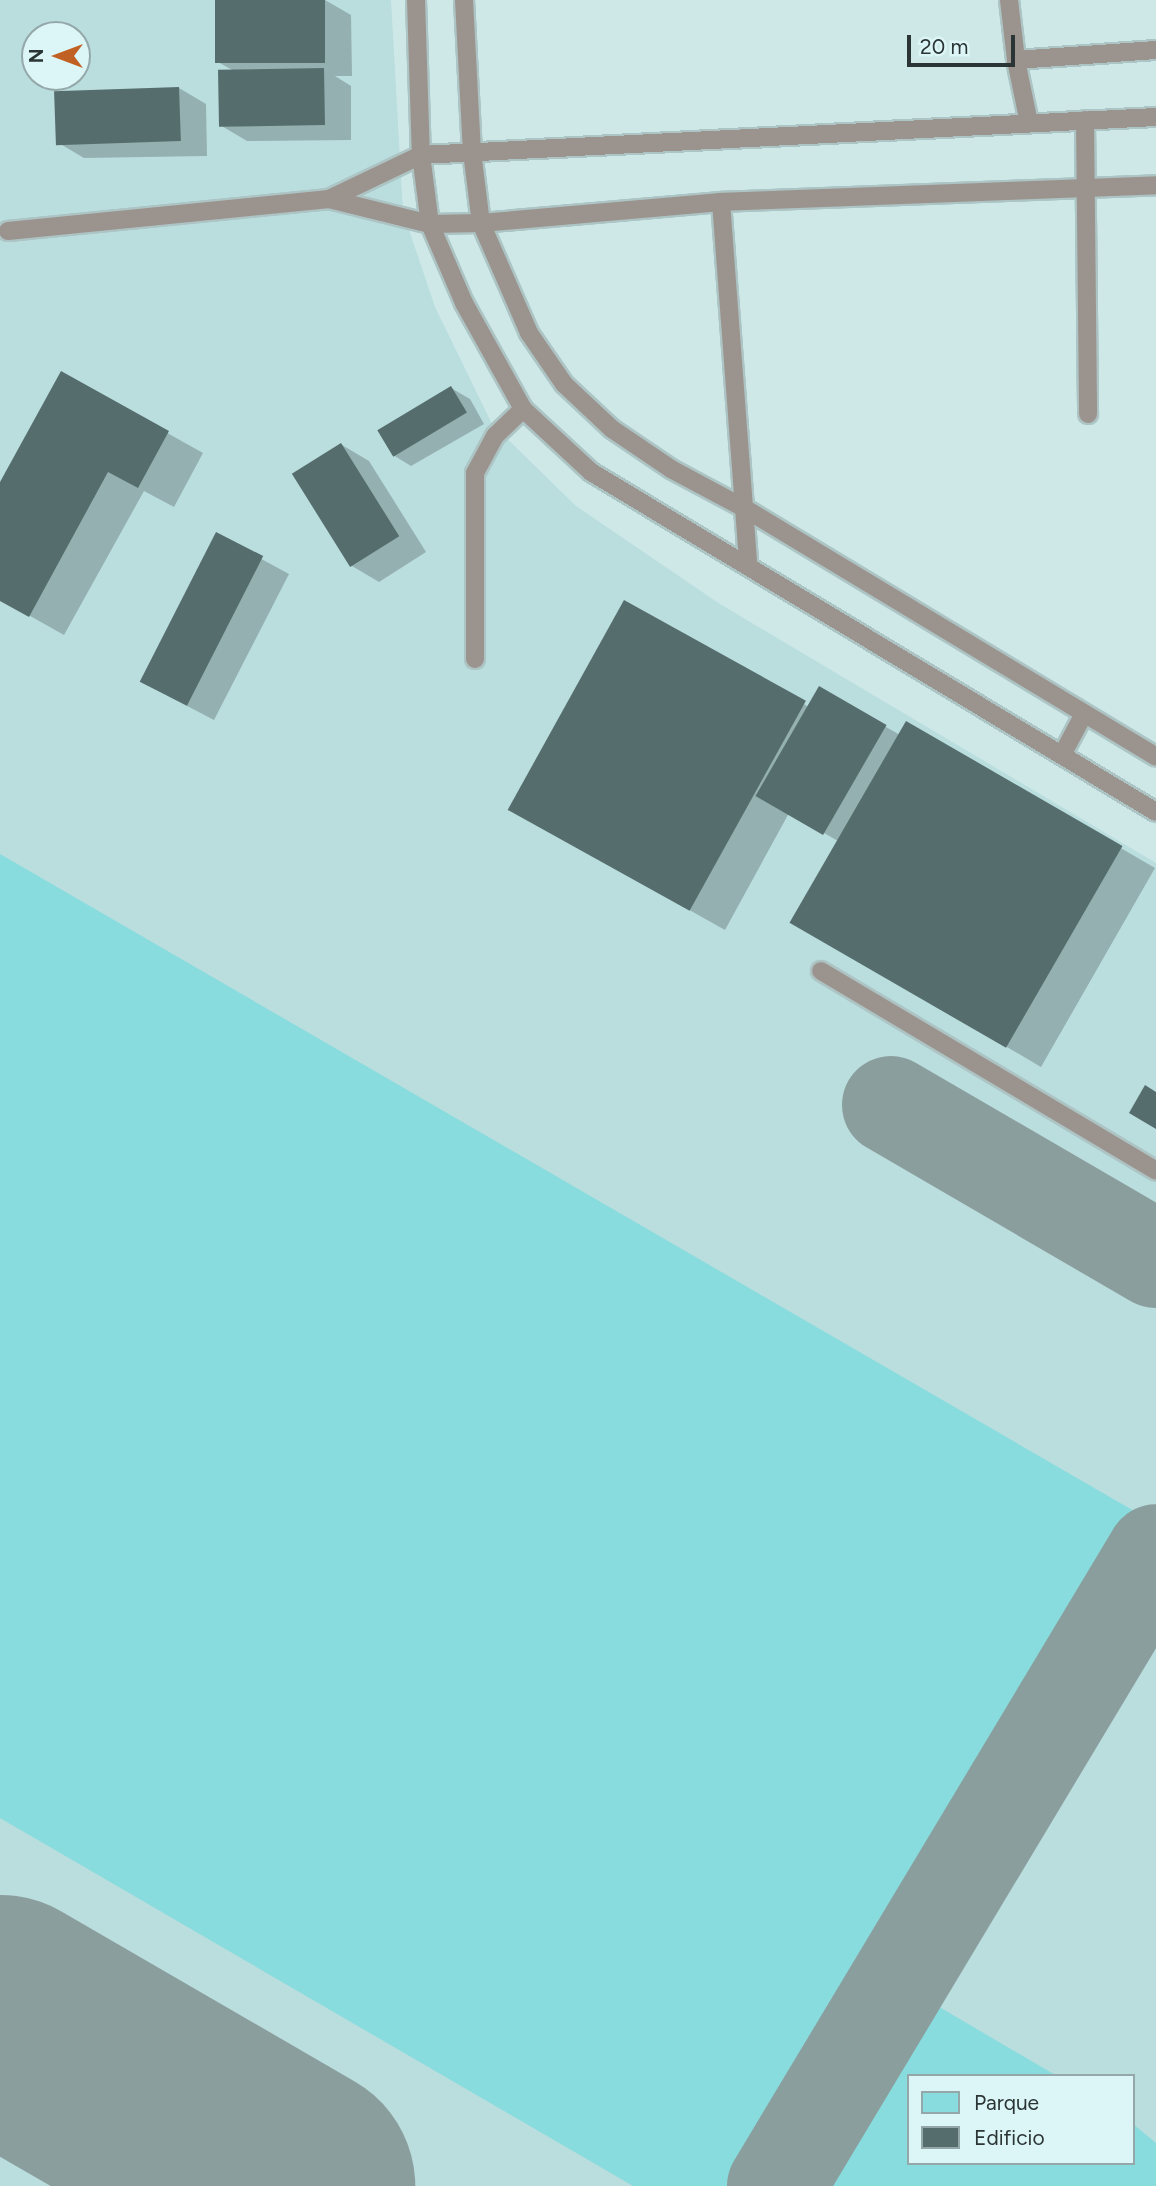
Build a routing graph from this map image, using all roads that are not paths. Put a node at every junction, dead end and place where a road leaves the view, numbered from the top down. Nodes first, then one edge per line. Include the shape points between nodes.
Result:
1 (416, 0) edge
2 (464, 0) edge
3 (1009, 0) edge
4 (1156, 50) edge
5 (1016, 60) junction
6 (1156, 117) edge
7 (1084, 120) junction
8 (1029, 123) junction
9 (472, 152) junction
10 (421, 155) junction
11 (1156, 185) edge
12 (1084, 188) junction
13 (329, 199) junction
14 (721, 202) junction
15 (481, 223) junction
16 (430, 225) junction
17 (8, 231) dead end
18 (523, 409) junction
19 (1087, 415) dead end
20 (744, 508) junction
21 (748, 565) junction
22 (475, 659) dead end
23 (1084, 714) junction
24 (1062, 755) junction
25 (1156, 757) edge
26 (1156, 812) edge
27 (821, 971) dead end
28 (1156, 1171) edge

1 - 10 lane
2 - 9 lane
3 - 5 lane
4 - 5 lane
5 - 8 lane
6 - 7 lane
7 - 8 lane
7 - 12 lane
8 - 9 lane
9 - 10 lane
9 - 15 lane
10 - 13 lane
10 - 16 lane
11 - 12 lane
12 - 14 lane
12 - 19 lane
13 - 16 lane
13 - 17 lane
14 - 15 lane
14 - 20 lane
15 - 16 lane
15 - 20 lane via 528,333 564,384 612,429 671,469
16 - 18 lane via 464,303
18 - 21 lane via 591,472
18 - 22 lane via 495,436 475,473
20 - 21 lane
20 - 23 lane
21 - 24 lane
23 - 24 lane
23 - 25 lane
24 - 26 lane
27 - 28 lane

